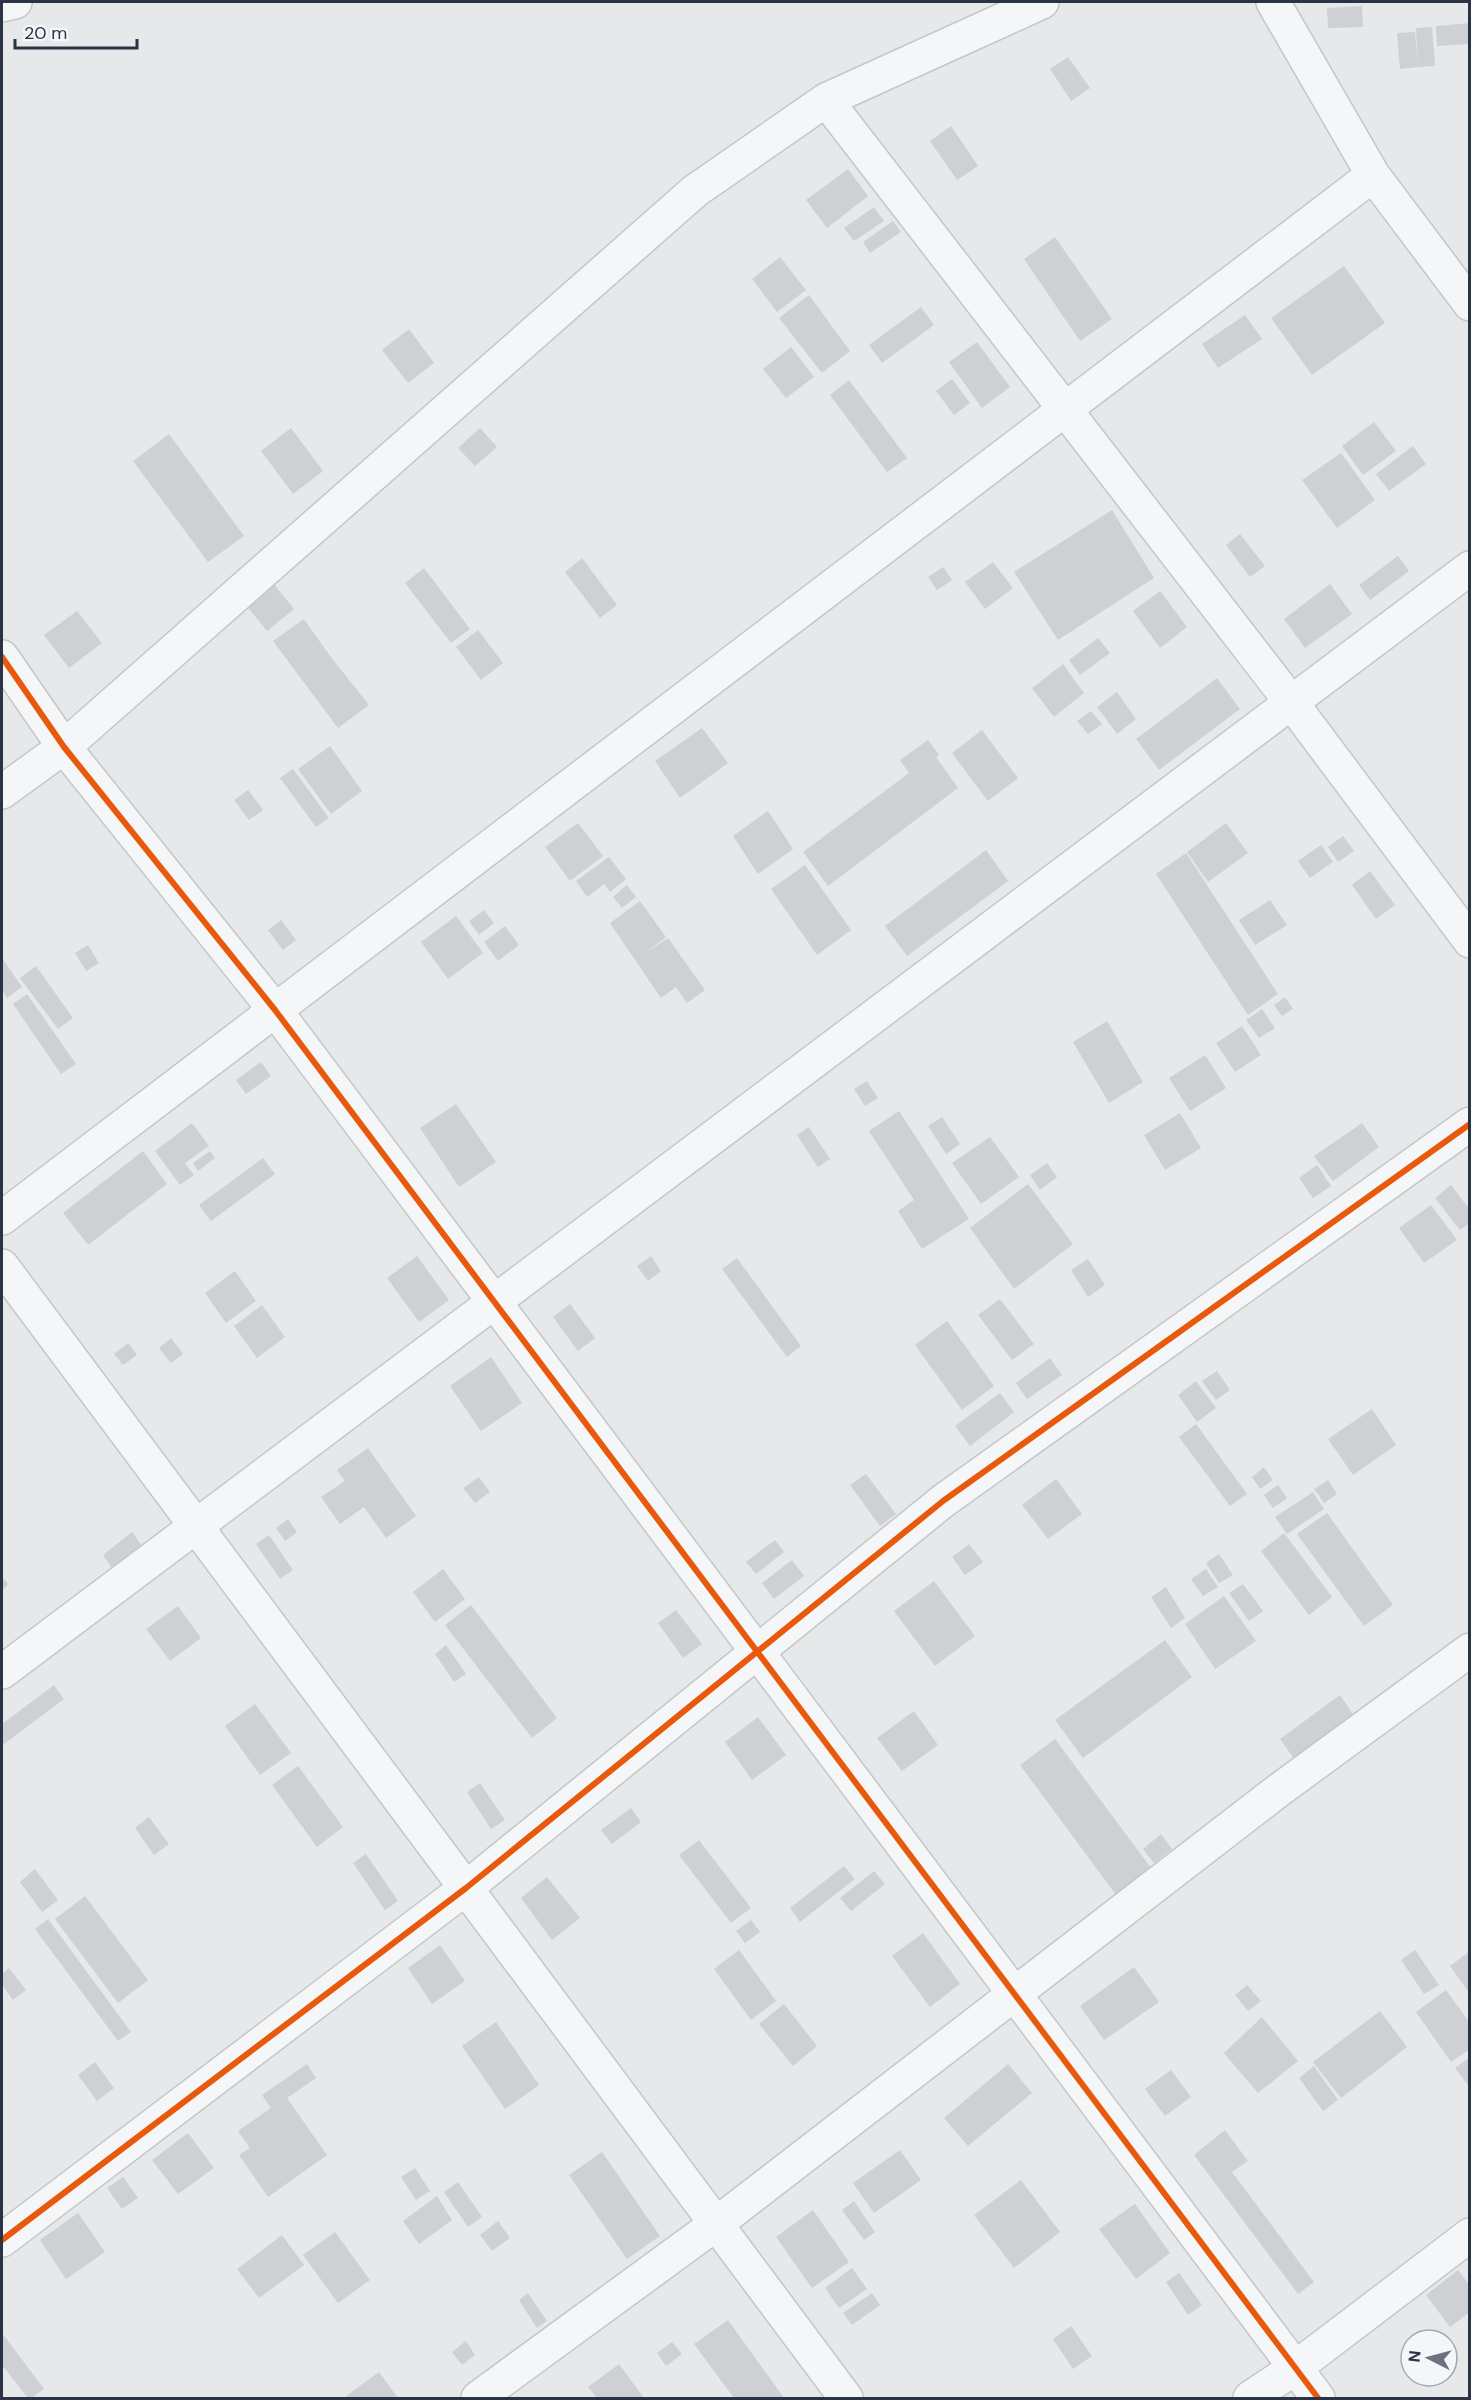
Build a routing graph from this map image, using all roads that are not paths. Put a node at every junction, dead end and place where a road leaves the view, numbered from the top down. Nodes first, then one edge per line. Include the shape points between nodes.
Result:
1 (15, 2) edge
2 (1042, 2) edge
3 (1273, 2) edge
4 (2, 5) edge
5 (826, 100) junction
6 (1373, 175) junction
7 (1470, 303) edge
8 (1065, 410) junction
9 (1470, 568) edge
10 (2, 657) edge
11 (1290, 702) junction
12 (64, 747) junction
13 (2, 792) edge
14 (1470, 941) edge
15 (275, 1010) junction
16 (1470, 1124) edge
17 (2, 1218) edge
18 (2, 1266) edge
19 (494, 1302) junction
20 (196, 1526) junction
21 (1470, 1650) edge
22 (756, 1652) junction
23 (2, 1672) edge
24 (466, 1888) junction
25 (1014, 1994) junction
26 (716, 2224) junction
27 (1470, 2235) edge
28 (2, 2240) edge
29 (1295, 2368) junction
30 (478, 2398) edge
31 (846, 2398) edge
32 (1250, 2398) edge
33 (1318, 2398) edge

1 - 4 street
2 - 5 street
3 - 6 street
5 - 8 street
5 - 12 street via 695,191
6 - 7 street
6 - 8 street
8 - 11 street
8 - 15 street
9 - 11 street
10 - 12 street
11 - 14 street
11 - 19 street
12 - 13 street
12 - 15 street
15 - 17 street
15 - 19 street
16 - 22 street via 943,1501
18 - 20 street
19 - 20 street
19 - 22 street
20 - 23 street
20 - 24 street
21 - 25 street via 1279,1790
22 - 24 street
22 - 25 street
24 - 26 street
24 - 28 street
25 - 26 street
25 - 29 street
26 - 30 street
26 - 31 street
27 - 29 street
29 - 32 street
29 - 33 street

